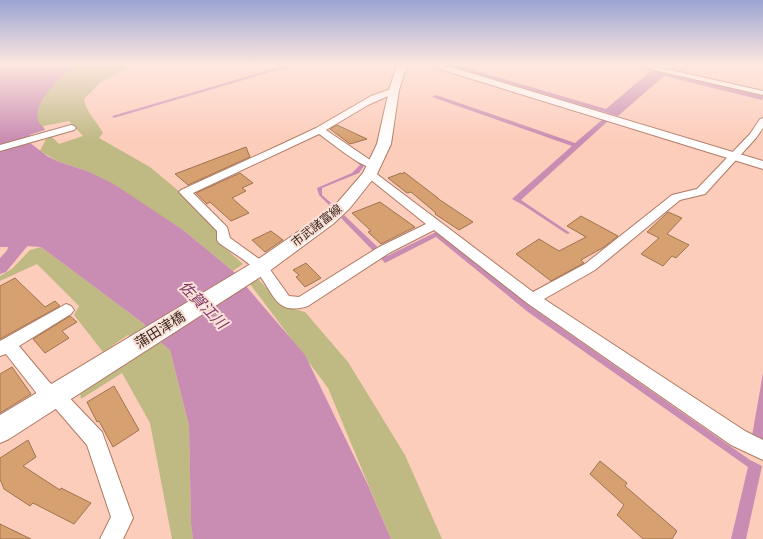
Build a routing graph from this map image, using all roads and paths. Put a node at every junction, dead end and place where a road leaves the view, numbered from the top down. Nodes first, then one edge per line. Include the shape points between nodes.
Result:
1 (394, 90) joint
2 (519, 90) edge
3 (747, 90) edge
4 (763, 94) edge
5 (763, 120) edge
6 (71, 128) dead end
7 (320, 130) junction
8 (0, 148) edge
9 (733, 156) junction
10 (763, 165) edge
11 (372, 170) junction
12 (436, 225) junction
13 (261, 267) junction
14 (532, 299) junction
15 (66, 310) dead end
16 (4, 347) edge
17 (55, 395) junction
18 (0, 430) edge
19 (763, 450) edge
20 (111, 539) edge

1 - 7 street via 377,96
1 - 11 main road, 市武諸富線 via 384,144
2 - 9 street
3 - 4 street
5 - 9 street via 753,136
6 - 8 street
7 - 11 street via 361,159
7 - 13 street via 185,192 223,230 224,240
9 - 10 street
9 - 14 street via 701,192 676,197 590,267
11 - 12 street
11 - 13 main road, 市武諸富線 via 344,205 327,220
12 - 13 street via 379,253 338,281 296,304 284,300
12 - 14 street
13 - 17 main road, 蒲田津橋
14 - 19 street via 738,438
15 - 16 street
16 - 17 street via 44,389
17 - 18 main road
17 - 20 street via 95,439 122,518

